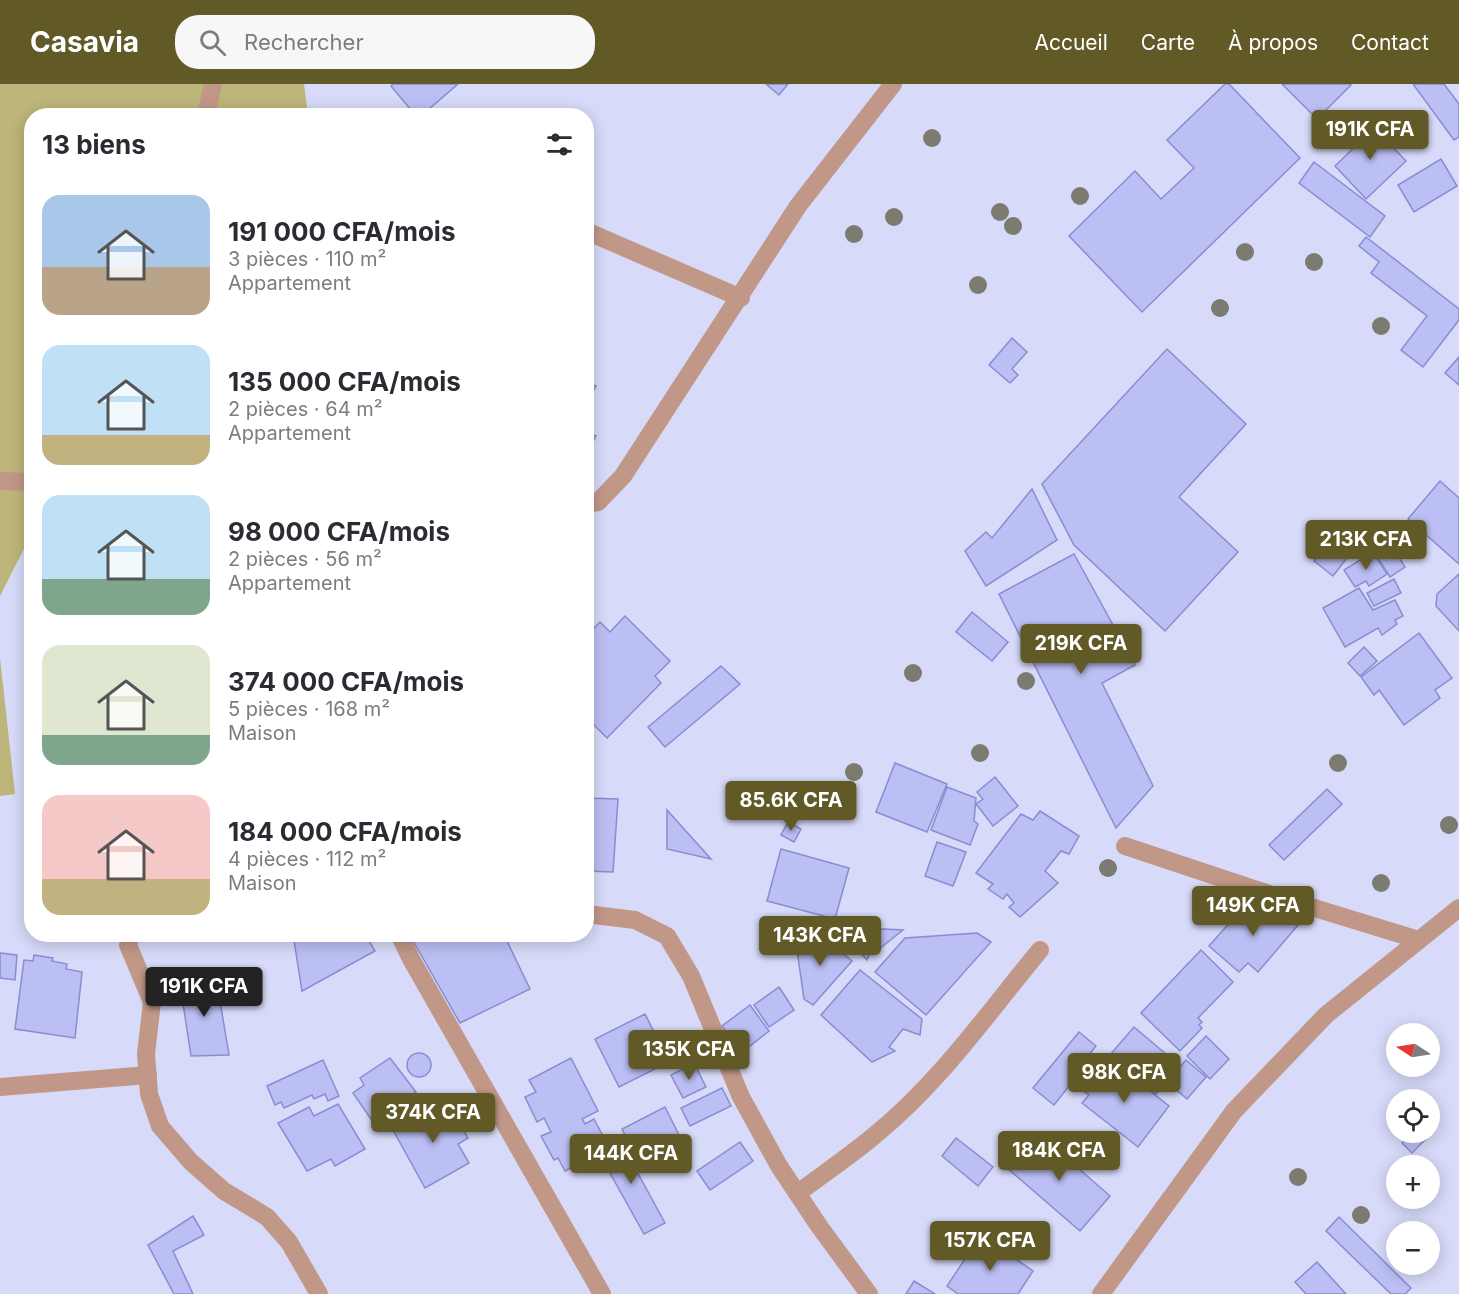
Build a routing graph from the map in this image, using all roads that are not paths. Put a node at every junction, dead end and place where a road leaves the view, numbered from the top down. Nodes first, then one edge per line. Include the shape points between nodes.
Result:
1 (213, 84) edge
2 (893, 84) edge
3 (208, 108) edge
4 (594, 234) edge
5 (741, 297) junction
6 (0, 481) edge
7 (24, 482) edge
8 (594, 503) edge
9 (1125, 846) dead end
10 (1459, 908) edge
11 (594, 915) edge
12 (1419, 940) junction
13 (129, 942) edge
14 (403, 942) edge
15 (1040, 950) dead end
16 (148, 1075) junction
17 (0, 1087) edge
18 (798, 1193) junction
19 (319, 1294) edge
20 (602, 1294) edge
21 (869, 1294) edge
22 (1101, 1294) edge

1 - 3 street
2 - 5 street via 798,207
4 - 5 street
5 - 8 street via 623,476
6 - 7 street
9 - 12 street
10 - 12 street
11 - 18 street via 635,920 668,936 691,976 741,1097
12 - 22 street via 1326,1015 1234,1111
13 - 16 street via 152,1002 146,1054
14 - 20 street
15 - 18 street via 908,1105 875,1136
16 - 17 street
16 - 19 street via 149,1094 160,1126 216,1184 267,1217 289,1242
18 - 21 street

